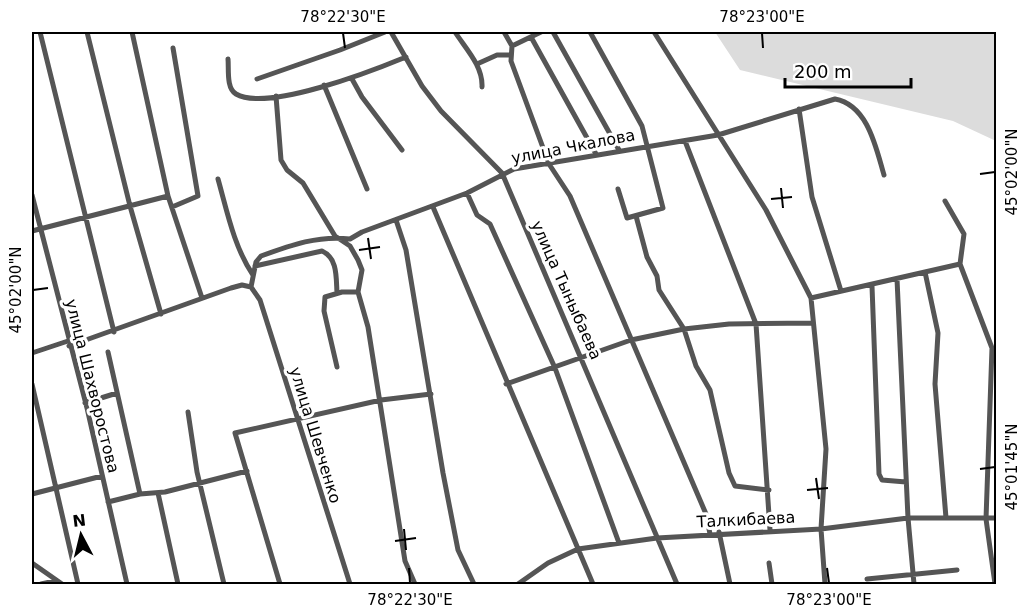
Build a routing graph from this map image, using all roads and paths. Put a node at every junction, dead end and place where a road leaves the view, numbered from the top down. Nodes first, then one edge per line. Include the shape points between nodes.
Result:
1 (40, 32) edge
2 (87, 32) edge
3 (132, 32) edge
4 (385, 32) edge
5 (391, 32) edge
6 (455, 32) edge
7 (504, 32) edge
8 (541, 32) edge
9 (553, 32) edge
10 (590, 32) edge
11 (654, 32) edge
12 (32, 34) edge
13 (531, 37) junction
14 (512, 46) junction
15 (173, 48) dead end
16 (509, 55) junction
17 (406, 57) junction
18 (228, 59) dead end
19 (477, 64) junction
20 (257, 78) dead end
21 (352, 79) junction
22 (324, 85) junction
23 (482, 87) dead end
24 (276, 96) junction
25 (799, 109) junction
26 (718, 135) junction
27 (685, 141) junction
28 (649, 146) junction
29 (402, 150) dead end
30 (619, 150) junction
31 (596, 154) junction
32 (549, 164) junction
33 (501, 173) junction
34 (884, 175) dead end
35 (218, 179) dead end
36 (367, 189) dead end
37 (618, 189) dead end
38 (467, 193) junction
39 (32, 195) edge
40 (168, 196) junction
41 (945, 201) dead end
42 (130, 206) junction
43 (172, 207) junction
44 (433, 207) junction
45 (636, 216) junction
46 (86, 217) junction
47 (396, 220) junction
48 (40, 229) junction
49 (32, 231) edge
50 (335, 236) junction
51 (960, 264) junction
52 (255, 266) junction
53 (925, 272) junction
54 (253, 275) junction
55 (897, 279) junction
56 (872, 286) junction
57 (251, 288) junction
58 (841, 291) junction
59 (358, 292) junction
60 (337, 293) junction
61 (202, 298) junction
62 (811, 298) junction
63 (161, 314) junction
64 (813, 323) junction
65 (756, 324) junction
66 (684, 329) junction
67 (114, 332) junction
68 (631, 340) junction
69 (69, 344) junction
70 (108, 352) dead end
71 (32, 353) edge
72 (583, 358) junction
73 (337, 367) dead end
74 (555, 368) junction
75 (32, 384) edge
76 (506, 384) junction
77 (117, 393) junction
78 (431, 394) junction
79 (381, 400) junction
80 (85, 403) junction
81 (188, 412) dead end
82 (297, 418) junction
83 (246, 471) junction
84 (102, 476) junction
85 (200, 483) junction
86 (906, 483) junction
87 (56, 488) junction
88 (769, 490) junction
89 (158, 493) junction
90 (32, 494) edge
91 (140, 494) junction
92 (108, 502) junction
93 (908, 518) junction
94 (945, 518) junction
95 (996, 518) edge
96 (986, 519) junction
97 (821, 529) junction
98 (770, 530) junction
99 (719, 532) junction
100 (710, 534) junction
101 (657, 538) junction
102 (620, 543) junction
103 (578, 549) junction
104 (32, 563) edge
105 (769, 563) dead end
106 (957, 570) dead end
107 (913, 575) junction
108 (867, 579) dead end
109 (56, 582) edge
110 (41, 585) edge
111 (62, 585) edge
112 (78, 585) edge
113 (128, 585) edge
114 (178, 585) edge
115 (224, 585) edge
116 (280, 585) edge
117 (350, 585) edge
118 (415, 585) edge
119 (474, 585) edge
120 (518, 585) edge
121 (592, 585) edge
122 (677, 585) edge
123 (730, 585) edge
124 (772, 585) edge
125 (825, 585) edge
126 (914, 585) edge
127 (995, 585) edge

1 - 12 street
1 - 46 street
2 - 42 street
3 - 40 street
4 - 20 street
5 - 17 street, улица Тыныбаева
6 - 19 street
7 - 14 street
8 - 13 street
9 - 30 street
10 - 28 street
11 - 26 street
13 - 14 street
13 - 31 street
14 - 16 street
15 - 43 street via 198,196
16 - 19 street via 497,55
16 - 32 street
17 - 21 street
17 - 33 street, улица Тыныбаева via 441,111
18 - 24 street via 230,87 235,94 261,100
19 - 23 street
21 - 22 street
21 - 29 street
22 - 24 street
22 - 36 street
24 - 50 street via 281,160 303,183
25 - 26 street, улица Чкалова
25 - 34 street, улица Чкалова via 839,100 860,117 872,134
25 - 58 street via 812,197
26 - 27 street, улица Чкалова
26 - 62 street via 766,210
27 - 28 street, улица Чкалова
27 - 65 street
28 - 30 street, улица Чкалова
28 - 45 street via 663,208
30 - 31 street, улица Чкалова
31 - 32 street, улица Чкалова
32 - 33 street, улица Чкалова
32 - 68 street via 570,196
33 - 38 street, улица Чкалова
33 - 72 street, улица Тыныбаева
35 - 54 street via 238,247
37 - 45 street via 627,218
38 - 44 street, улица Чкалова
38 - 74 street via 477,215 490,224
39 - 48 street, улица Шахворостова
40 - 42 street
40 - 43 street
41 - 51 street via 964,234
42 - 46 street
42 - 63 street
43 - 61 street
44 - 47 street, улица Чкалова
44 - 76 street
45 - 66 street via 659,290
46 - 48 street
46 - 67 street
47 - 50 street, улица Чкалова via 350,239
47 - 78 street via 406,250
48 - 49 street
48 - 69 street, улица Шахворостова
50 - 52 street, улица Чкалова via 261,256
50 - 59 street via 350,246 358,260 362,270
51 - 53 street
51 - 96 street via 992,348
52 - 54 street
52 - 60 street via 322,251 334,262
53 - 55 street
53 - 94 street via 938,333 935,384
54 - 57 street
55 - 56 street
55 - 86 street
56 - 58 street
56 - 86 street via 879,474 882,480
57 - 61 street via 242,285
57 - 82 street, улица Шевченко via 257,292
58 - 62 street
59 - 60 street
59 - 79 street
60 - 73 street via 325,297 323,303
61 - 63 street
62 - 64 street
63 - 67 street
64 - 65 street
64 - 97 street via 826,449
65 - 66 street
65 - 88 street
66 - 68 street
66 - 88 street via 696,366 710,390 735,486
67 - 69 street
68 - 72 street
68 - 100 street
69 - 71 street
69 - 80 street, улица Шахворостова
70 - 77 street
72 - 74 street
72 - 101 street, улица Тыныбаева
74 - 76 street
74 - 102 street
75 - 87 street
76 - 103 street
77 - 80 street
77 - 91 street
78 - 79 street
78 - 119 street via 458,550
79 - 82 street
79 - 118 street via 405,561
80 - 84 street, улица Шахворостова
81 - 85 street
82 - 83 street via 236,433
82 - 117 street, улица Шевченко
83 - 85 street
83 - 116 street
84 - 87 street
84 - 92 street, улица Шахворостова
85 - 89 street
85 - 115 street
86 - 93 street
87 - 90 street
87 - 112 street
88 - 98 street
89 - 91 street
89 - 114 street
91 - 92 street
92 - 113 street, улица Шахворостова
93 - 94 street, Талкибаева
93 - 97 street, Талкибаева
93 - 107 street
94 - 96 street, Талкибаева
95 - 96 street, Талкибаева
96 - 127 street
97 - 98 street, Талкибаева
97 - 125 street
98 - 99 street, Талкибаева
99 - 100 street, Талкибаева
99 - 123 street
100 - 101 street, Талкибаева
101 - 102 street, Талкибаева
101 - 122 street, улица Тыныбаева
102 - 103 street, Талкибаева
103 - 120 street, Талкибаева via 548,563
103 - 121 street
104 - 109 street
105 - 124 street
106 - 107 street
107 - 108 street
107 - 126 street
109 - 110 street
109 - 111 street

